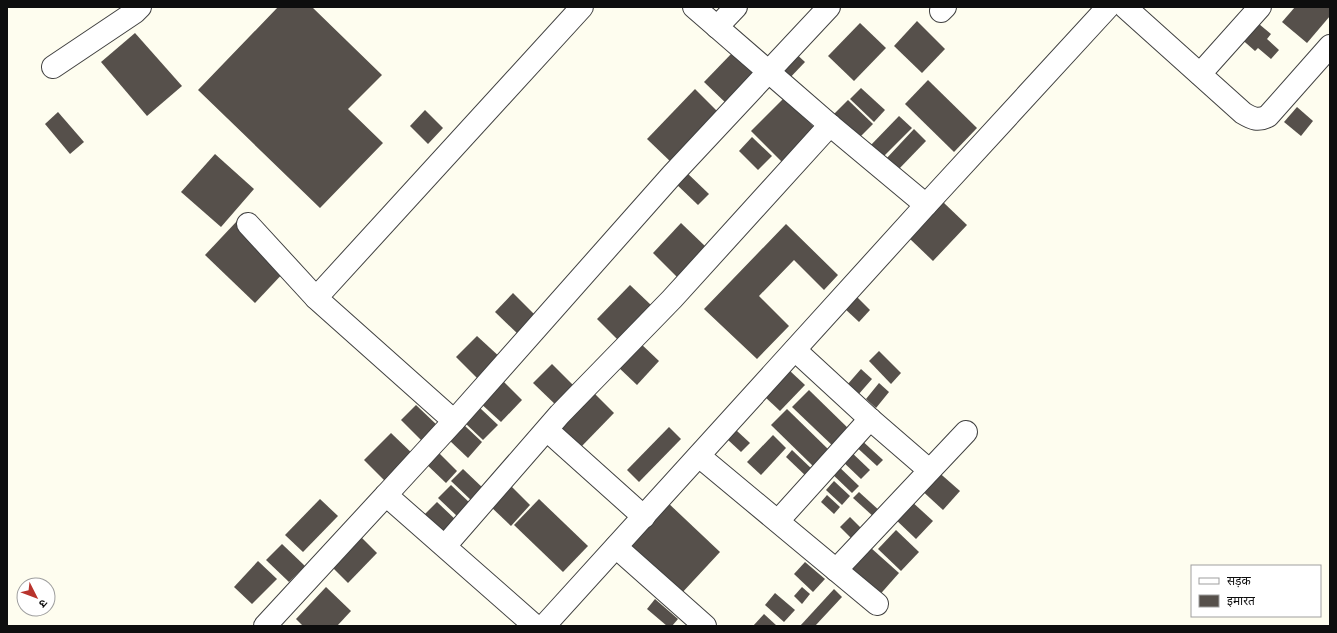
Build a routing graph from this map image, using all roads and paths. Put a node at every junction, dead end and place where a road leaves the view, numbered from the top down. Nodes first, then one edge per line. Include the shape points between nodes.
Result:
1 (140, 7) edge
2 (582, 7) edge
3 (694, 7) edge
4 (736, 7) edge
5 (828, 7) edge
6 (1108, 7) edge
7 (1125, 7) edge
8 (1260, 7) edge
9 (717, 27) junction
10 (1330, 46) edge
11 (53, 67) dead end
12 (769, 72) junction
13 (1200, 74) junction
14 (830, 125) junction
15 (926, 205) junction
16 (248, 224) dead end
17 (316, 298) junction
18 (795, 350) junction
19 (870, 420) junction
20 (454, 421) junction
21 (547, 430) junction
22 (966, 432) dead end
23 (699, 456) junction
24 (929, 470) junction
25 (386, 495) junction
26 (644, 517) junction
27 (778, 521) junction
28 (445, 546) junction
29 (616, 547) junction
30 (836, 570) junction
31 (877, 604) dead end
32 (265, 626) edge
33 (535, 626) edge
34 (544, 626) edge
35 (704, 626) edge

1 - 11 street
2 - 17 street
3 - 9 street
4 - 9 street
5 - 12 street
6 - 15 street
7 - 13 street
8 - 13 street
9 - 12 street
10 - 13 street via 1268,116 1261,120 1253,119 1244,113
12 - 14 street
12 - 20 street via 672,175
14 - 15 street
14 - 21 street via 672,299
15 - 18 street
16 - 17 street
17 - 20 street
18 - 19 street
18 - 23 street
19 - 24 street
19 - 27 street
20 - 25 street
21 - 26 street
21 - 28 street
22 - 24 street
23 - 26 street
23 - 27 street
24 - 30 street
25 - 28 street
25 - 32 street
26 - 29 street
27 - 30 street
28 - 33 street
29 - 34 street
29 - 35 street
30 - 31 street

